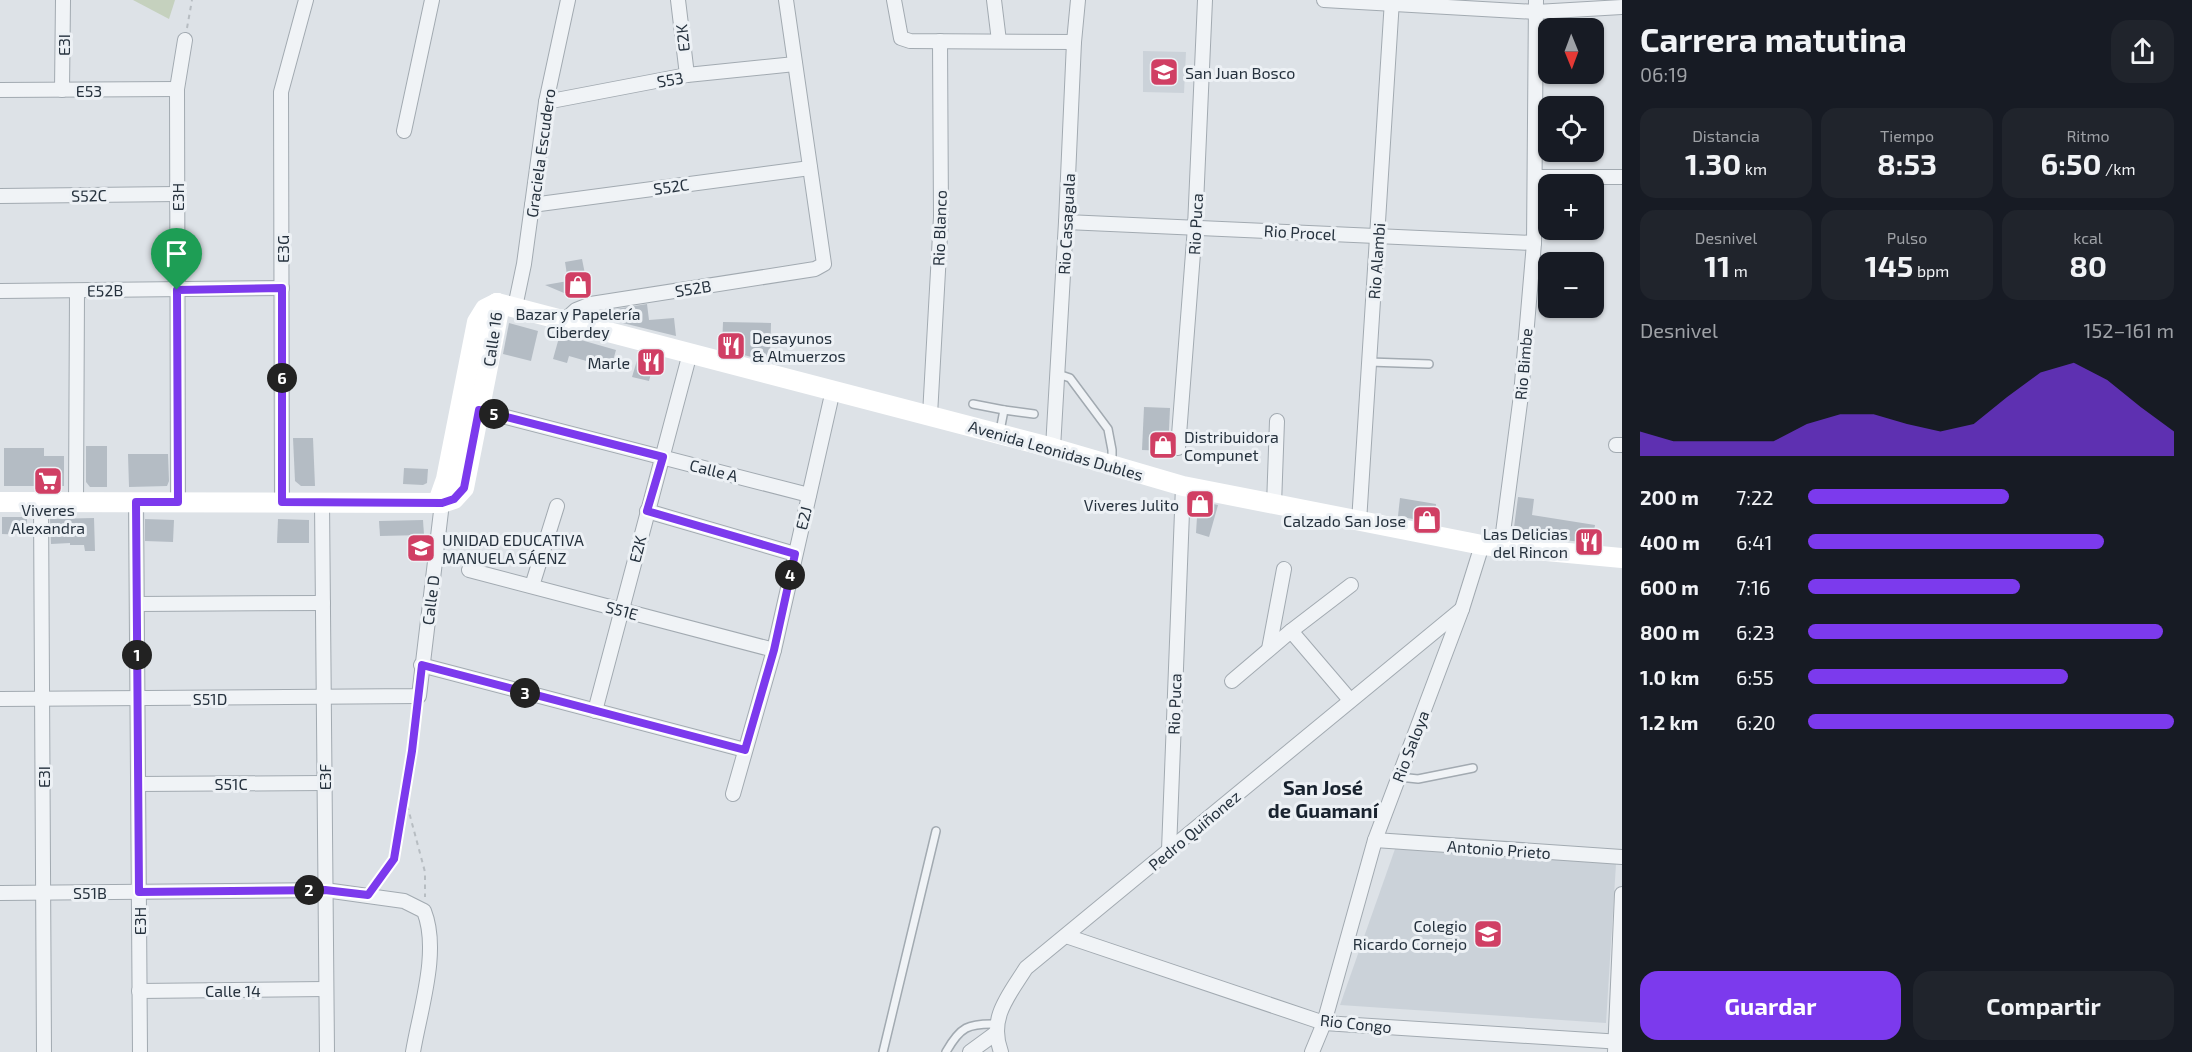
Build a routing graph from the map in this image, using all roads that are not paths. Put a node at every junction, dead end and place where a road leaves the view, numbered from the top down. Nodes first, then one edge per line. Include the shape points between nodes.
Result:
1 (63, 0) edge
2 (306, 0) edge
3 (432, 0) edge
4 (568, 0) edge
5 (678, 0) edge
6 (786, 0) edge
7 (894, 0) edge
8 (994, 0) edge
9 (1078, 0) edge
10 (1205, 0) edge
11 (1324, 0) edge
12 (1392, 1) edge
13 (1536, 6) edge
14 (1622, 7) edge
15 (185, 40) road end
16 (940, 41) junction
17 (999, 41) junction
18 (1074, 42) junction
19 (795, 64) junction
20 (687, 75) junction
21 (177, 89) junction
22 (0, 90) edge
23 (62, 90) junction
24 (546, 102) junction
25 (404, 131) dead end
26 (810, 168) junction
27 (1535, 177) junction
28 (1622, 177) edge
29 (177, 194) junction
30 (0, 196) edge
31 (532, 205) junction
32 (1066, 222) junction
33 (1195, 227) junction
34 (1378, 236) junction
35 (1534, 243) junction
36 (282, 288) junction
37 (177, 290) junction
38 (0, 291) edge
39 (77, 291) junction
40 (506, 305) junction
41 (565, 320) junction
42 (690, 353) junction
43 (1369, 362) junction
44 (1429, 364) dead end
45 (1058, 377) junction
46 (833, 390) junction
47 (973, 404) dead end
48 (479, 410) junction
49 (1004, 410) junction
50 (1034, 414) dead end
51 (930, 415) junction
52 (1277, 421) dead end
53 (999, 433) junction
54 (1053, 448) junction
55 (1178, 448) dead end
56 (663, 457) junction
57 (1112, 465) junction
58 (1183, 486) junction
59 (809, 495) junction
60 (0, 502) edge
61 (136, 502) junction
62 (178, 502) junction
63 (282, 502) junction
64 (322, 502) junction
65 (41, 503) junction
66 (76, 503) junction
67 (442, 503) junction
68 (1274, 505) junction
69 (557, 506) dead end
70 (647, 511) junction
71 (1359, 522) junction
72 (1492, 546) junction
73 (795, 554) junction
74 (1622, 558) edge
75 (1284, 569) dead end
76 (469, 570) dead end
77 (1351, 585) dead end
78 (532, 586) junction
79 (323, 603) junction
80 (137, 604) junction
81 (1462, 609) junction
82 (622, 610) junction
83 (1291, 631) junction
84 (774, 650) junction
85 (1269, 650) junction
86 (422, 665) junction
87 (1232, 681) dead end
88 (419, 696) joint
89 (324, 697) junction
90 (137, 698) junction
91 (0, 699) edge
92 (42, 699) junction
93 (1350, 700) junction
94 (595, 711) junction
95 (745, 750) junction
96 (1473, 768) dead end
97 (1399, 777) junction
98 (324, 783) junction
99 (138, 784) junction
100 (733, 794) dead end
101 (936, 831) dead end
102 (1375, 840) junction
103 (1169, 850) junction
104 (1622, 857) edge
105 (325, 890) junction
106 (43, 892) junction
107 (139, 892) junction
108 (0, 893) edge
109 (1622, 894) edge
110 (1066, 936) junction
111 (326, 989) junction
112 (139, 991) junction
113 (1324, 1023) junction
114 (997, 1028) junction
115 (1618, 1045) edge
116 (44, 1052) edge
117 (140, 1052) edge
118 (327, 1052) edge
119 (413, 1052) edge
120 (883, 1052) edge
121 (946, 1052) edge
122 (970, 1052) edge
123 (1001, 1052) edge
124 (1312, 1052) edge

1 - 23 street, E3I
2 - 36 street, E3G via 281,92
3 - 25 street
4 - 24 street, Graciela Escudero
5 - 20 street, E2K
6 - 19 street
7 - 16 street via 901,38
8 - 17 street
9 - 18 street, Rio Casaguala
10 - 33 street, Rio Puca
11 - 12 street
12 - 13 street
12 - 34 street, Rio Alambi
13 - 14 street
13 - 27 street, Rio Bimbe
15 - 21 street, E3H
16 - 17 street
16 - 51 street, Rio Blanco via 941,218
17 - 18 street
18 - 32 street, Rio Casaguala
19 - 20 street, S53
19 - 26 street
20 - 24 street, S53
21 - 23 street, E53
21 - 29 street, E3H
22 - 23 street, E53
24 - 31 street, Graciela Escudero
26 - 31 street, S52C
26 - 41 street, S52B via 824,264 815,269 591,304
27 - 28 street
27 - 35 street, Rio Bimbe
29 - 30 street, S52C
29 - 37 street, E3H
31 - 40 street, Graciela Escudero via 524,264
32 - 33 street, Rio Procel
32 - 45 street, Rio Casaguala
33 - 34 street, Rio Procel
33 - 55 street, Rio Puca
34 - 35 street, Rio Procel
34 - 43 street, Rio Alambi
35 - 72 street, Rio Bimbe via 1521,395
36 - 37 street, E52B
36 - 63 street, E3G
37 - 39 street, E52B
37 - 62 street, E3H
38 - 39 street, E52B
39 - 66 street
40 - 41 main road, Avenida Leonidas Dubles
40 - 48 main road, Calle 16 via 498,315
40 - 67 main road, Calle 16 via 485,309 477,322 440,493
41 - 42 main road, Avenida Leonidas Dubles
42 - 46 main road, Avenida Leonidas Dubles
42 - 56 street, E2K
43 - 44 lane
43 - 71 street, Rio Alambi
45 - 54 street, Rio Casaguala
45 - 57 lane via 1070,378 1106,426
46 - 51 main road, Avenida Leonidas Dubles
46 - 59 street, E2J
47 - 49 lane
48 - 56 street, Calle A
48 - 67 main road, Calle 16 via 464,488 454,499
49 - 50 lane
49 - 53 lane
51 - 53 main road, Avenida Leonidas Dubles
52 - 68 street
53 - 54 main road, Avenida Leonidas Dubles
54 - 57 main road, Avenida Leonidas Dubles
56 - 59 street, Calle A
56 - 70 street, E2K
57 - 58 main road, Avenida Leonidas Dubles
58 - 68 main road, Avenida Leonidas Dubles
58 - 103 street, Rio Puca
59 - 73 street, E2J
60 - 65 main road
61 - 62 main road
61 - 66 main road
61 - 80 street, E3H
62 - 63 main road
63 - 64 main road
64 - 67 main road
64 - 79 street, E3F
65 - 66 main road
65 - 92 street, E3I
67 - 86 street, Calle D
68 - 71 main road, Avenida Leonidas Dubles
69 - 78 street
70 - 73 street
70 - 82 street, E2K
71 - 72 main road, Avenida Leonidas Dubles
72 - 74 main road, Avenida Leonidas Dubles
72 - 81 street, Rio Saloya
73 - 84 street, E2J
75 - 85 street
76 - 78 street, S51E
77 - 83 street
78 - 82 street, S51E
79 - 80 street
79 - 89 street, E3F
80 - 90 street, E3H
81 - 93 street, Pedro Quiñonez
81 - 97 street, Rio Saloya
82 - 84 street, S51E
82 - 94 street, E2K
83 - 85 street
83 - 93 street
84 - 95 street, E2J
85 - 87 street
86 - 88 street, Calle D
86 - 94 street
88 - 89 street, S51D
89 - 90 street, S51D
89 - 98 street, E3F
90 - 92 street, S51D
90 - 99 street, E3H
91 - 92 street, S51D
92 - 106 street, E3I
93 - 103 street, Pedro Quiñonez
94 - 95 street
95 - 100 street, E2J
96 - 97 lane via 1418,778
97 - 102 street, Rio Saloya
98 - 99 street, S51C
98 - 105 street, E3F
99 - 107 street, E3H
101 - 120 lane
102 - 104 street, Antonio Prieto
102 - 113 street, Rio Saloya
103 - 110 street, Pedro Quiñonez
105 - 107 street, S51B
105 - 111 street, E3F
105 - 119 street, S51B via 404,901 424,911 431,955
106 - 107 street, S51B
106 - 108 street, S51B
106 - 116 street, E3I
107 - 112 street, E3H
109 - 115 street
110 - 113 street, Rio Congo
110 - 114 street, Pedro Quiñonez via 1026,968 999,1010
111 - 112 street, Calle 14
111 - 118 street, E3F
112 - 117 street, E3H
113 - 115 street, Rio Congo
113 - 124 street, Rio Saloya
114 - 121 lane via 978,1023 967,1027 955,1035
114 - 122 street
114 - 123 street

